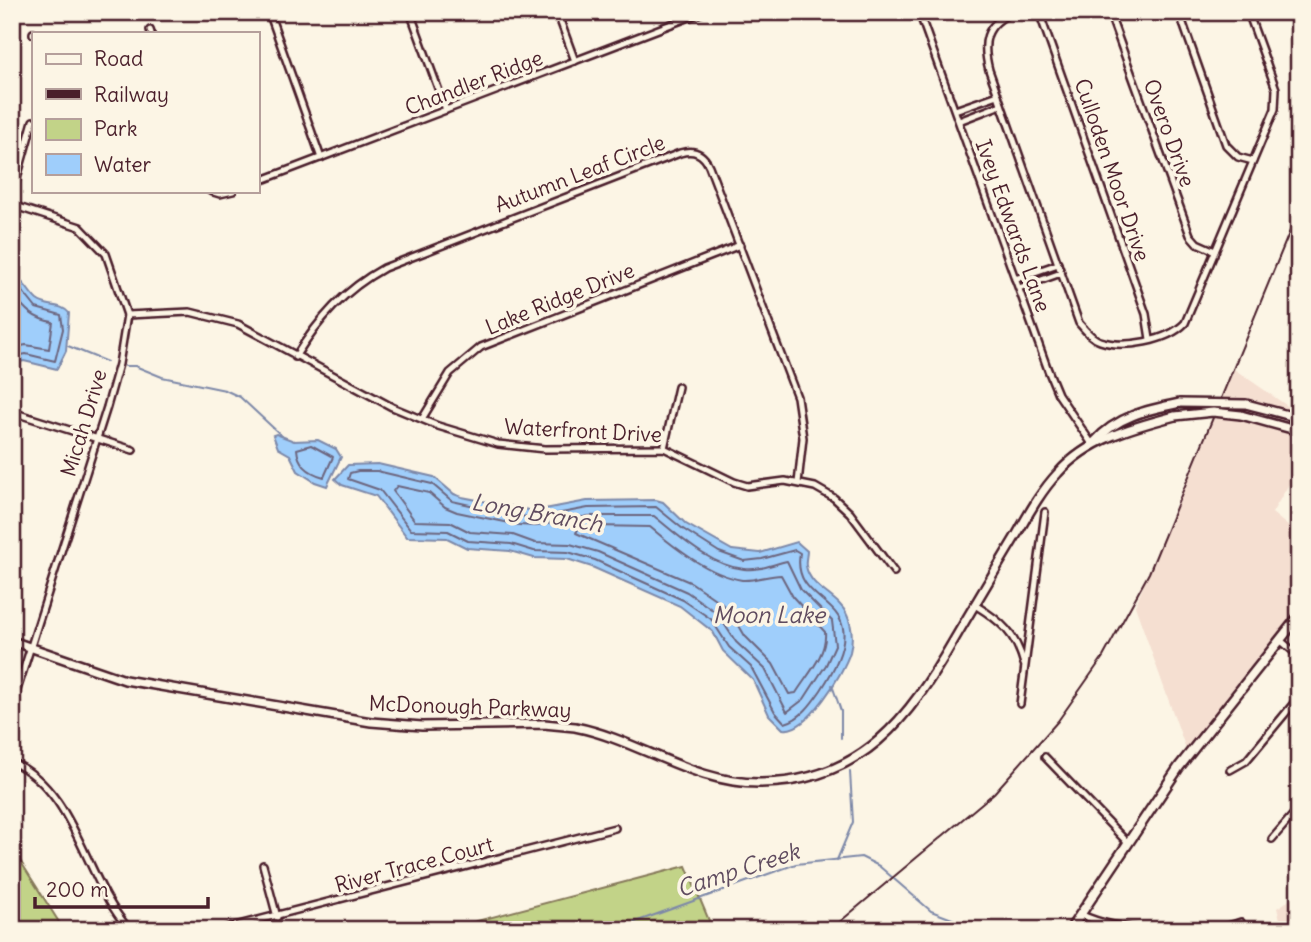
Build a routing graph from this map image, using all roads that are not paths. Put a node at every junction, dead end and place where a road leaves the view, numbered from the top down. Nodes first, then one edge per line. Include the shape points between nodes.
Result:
1 (269, 12) edge
2 (410, 12) edge
3 (557, 12) edge
4 (919, 12) edge
5 (1013, 12) edge
6 (1039, 12) edge
7 (1109, 12) edge
8 (1179, 12) edge
9 (1249, 12) edge
10 (698, 13) edge
11 (979, 29) dead end
12 (986, 33) junction
13 (575, 61) junction
14 (998, 95) junction
15 (1001, 105) junction
16 (446, 110) junction
17 (955, 110) junction
18 (959, 121) junction
19 (32, 125) edge
20 (321, 158) junction
21 (1253, 161) junction
22 (259, 181) edge
23 (12, 196) edge
24 (12, 205) edge
25 (740, 246) junction
26 (1216, 251) junction
27 (1058, 264) junction
28 (1061, 273) junction
29 (1015, 279) junction
30 (1019, 289) junction
31 (127, 315) junction
32 (1150, 339) junction
33 (295, 356) junction
34 (678, 387) dead end
35 (12, 412) edge
36 (1299, 418) edge
37 (422, 419) junction
38 (1299, 431) edge
39 (97, 438) junction
40 (1092, 444) junction
41 (664, 448) junction
42 (133, 450) dead end
43 (798, 483) junction
44 (1045, 512) dead end
45 (894, 572) dead end
46 (975, 605) junction
47 (1299, 616) edge
48 (1280, 640) junction
49 (12, 641) edge
50 (31, 648) junction
51 (1299, 656) edge
52 (1025, 667) junction
53 (1299, 698) edge
54 (1020, 704) dead end
55 (12, 706) edge
56 (1045, 758) dead end
57 (12, 762) edge
58 (1230, 770) dead end
59 (1299, 808) edge
60 (615, 828) dead end
61 (1272, 839) dead end
62 (1127, 842) junction
63 (263, 865) dead end
64 (1079, 914) junction
65 (277, 917) junction
66 (1241, 922) dead end
67 (130, 930) edge
68 (219, 930) edge
69 (1070, 930) edge

1 - 20 street
2 - 16 street
3 - 13 street
4 - 17 street, Ivey Edwards Lane
5 - 12 street
6 - 32 street, Culloden Moor Drive via 1146,314
7 - 26 street, Overo Drive via 1190,234 1197,243
8 - 21 street via 1226,145 1238,157
9 - 21 street via 1277,97
10 - 13 street, Chandler Ridge
11 - 12 street
12 - 14 street via 984,49
13 - 16 street, Chandler Ridge
14 - 15 street
14 - 17 street
15 - 18 street
15 - 27 street
16 - 20 street, Chandler Ridge
17 - 18 street, Ivey Edwards Lane
18 - 29 street, Ivey Edwards Lane
19 - 23 street
20 - 22 street, Chandler Ridge
21 - 26 street
24 - 31 street, Micah Drive via 72,223 90,234 107,254
25 - 33 street, Autumn Leaf Circle via 707,161 698,153 684,152 384,268 326,312
25 - 37 street, Lake Ridge Drive via 481,347 450,373
25 - 43 street, Autumn Leaf Circle via 797,397 803,438
26 - 32 street via 1185,323 1174,334
27 - 28 street
27 - 29 street
28 - 30 street
28 - 32 street via 1079,323 1092,337 1117,345
29 - 30 street, Ivey Edwards Lane
30 - 40 street, Ivey Edwards Lane via 1058,394
31 - 33 street, Waterfront Drive via 169,310 215,317 238,324
31 - 39 street, Micah Drive via 119,364
33 - 37 street, Waterfront Drive
34 - 41 street
35 - 39 street
36 - 40 street, bridge via 1246,404 1180,403 1124,418
37 - 41 street, Waterfront Drive via 519,447
38 - 40 street, McDonough Parkway, bridge via 1213,412 1136,426
39 - 42 street
39 - 50 street, Micah Drive
40 - 46 street, McDonough Parkway via 1050,482
41 - 43 street, Waterfront Drive via 747,486
43 - 45 street, Waterfront Drive via 815,487 842,505
44 - 52 street
46 - 50 street, McDonough Parkway via 921,696 888,734 862,754 827,771 762,783 704,775 615,738 575,727 371,722 136,682
46 - 52 street via 1011,632
47 - 48 main road
48 - 51 street
48 - 62 main road via 1179,766
49 - 50 street, McDonough Parkway
50 - 55 street, Micah Drive
52 - 54 street
53 - 58 street via 1246,761
56 - 62 street
57 - 67 street via 48,787 108,900
59 - 61 street
60 - 65 street, River Trace Court
62 - 64 main road
63 - 65 street
64 - 66 street via 1111,926 1151,929 1213,929
64 - 69 main road
65 - 68 street, River Trace Court

